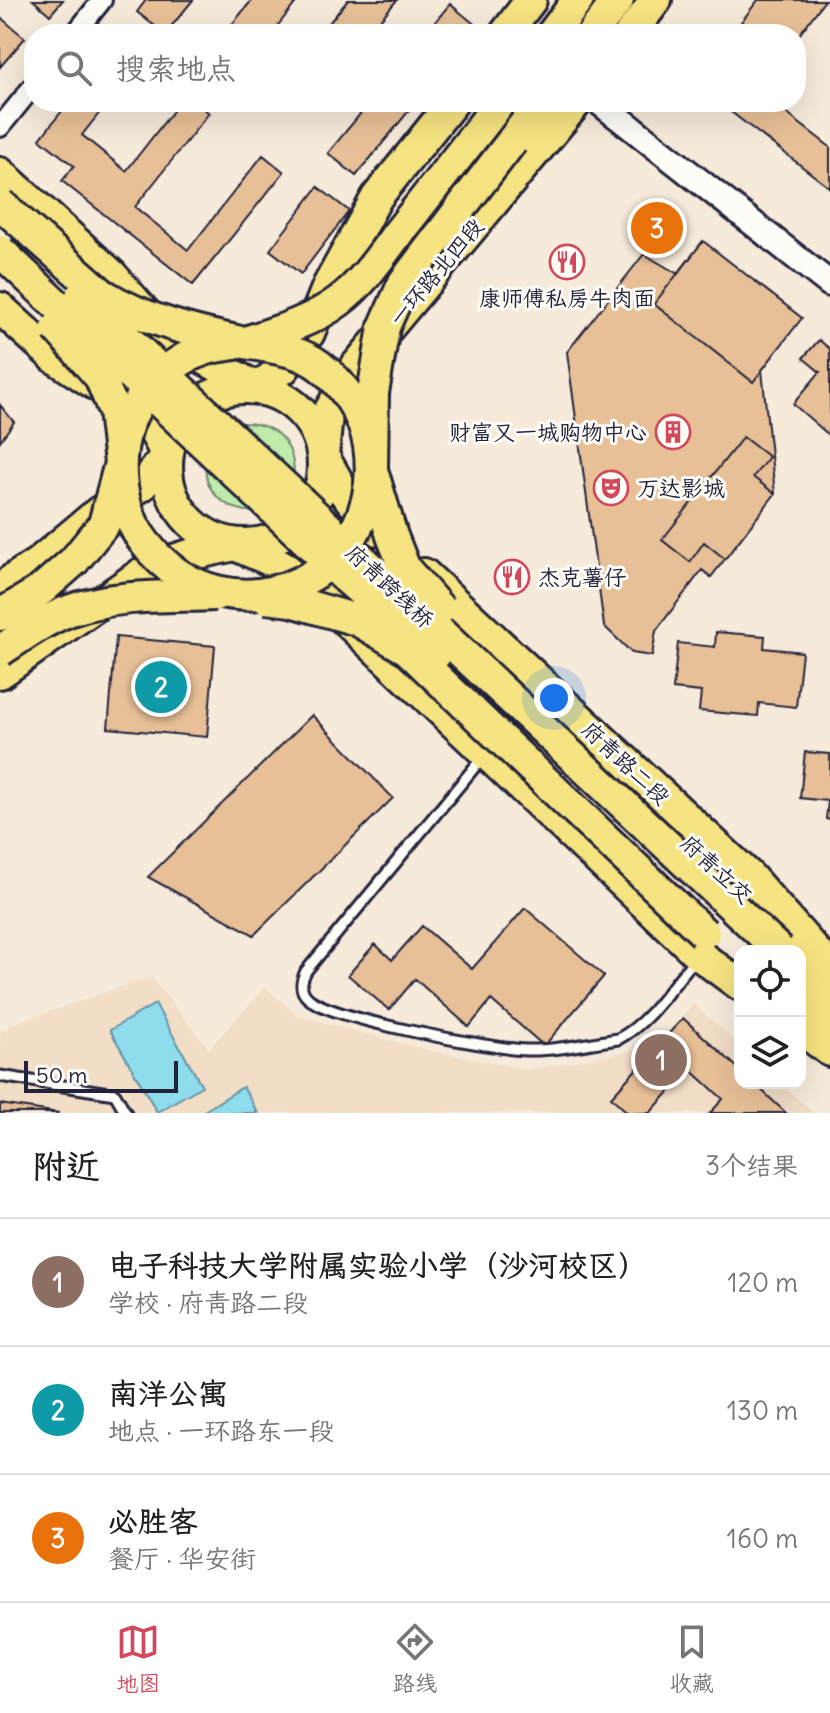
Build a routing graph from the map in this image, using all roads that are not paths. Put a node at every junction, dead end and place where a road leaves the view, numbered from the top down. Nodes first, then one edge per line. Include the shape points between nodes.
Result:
1 (102, 0) edge
2 (578, 0) edge
3 (618, 0) edge
4 (656, 0) edge
5 (83, 24) edge
6 (560, 24) edge
7 (600, 24) edge
8 (638, 24) edge
9 (24, 97) edge
10 (445, 112) edge
11 (493, 112) edge
12 (534, 112) edge
13 (569, 112) edge
14 (612, 112) edge
15 (0, 127) edge
16 (0, 173) edge
17 (0, 204) edge
18 (0, 220) edge
19 (0, 251) edge
20 (0, 275) edge
21 (830, 284) edge
22 (0, 308) edge
23 (243, 343) junction
24 (257, 388) junction
25 (167, 455) junction
26 (323, 456) junction
27 (120, 463) junction
28 (372, 470) junction
29 (235, 545) junction
30 (0, 588) edge
31 (224, 594) junction
32 (0, 615) edge
33 (0, 651) edge
34 (0, 673) edge
35 (486, 754) junction
36 (702, 944) junction
37 (746, 945) edge
38 (774, 945) edge
39 (734, 963) edge
40 (830, 968) edge
41 (830, 974) edge
42 (806, 975) edge
43 (734, 979) edge
44 (830, 997) edge
45 (806, 1005) edge
46 (806, 1029) edge
47 (829, 1041) edge
48 (0, 1076) edge
49 (126, 1113) edge

1 - 5 street
2 - 6 main road
3 - 7 main road
4 - 8 main road
9 - 15 street
10 - 24 main road via 377,197 309,333 284,368
11 - 23 main road, 府青立交, bridge via 340,301
12 - 28 main road, 府青立交, bridge via 404,282 384,327 373,393
13 - 26 main road, 一环路北四段 via 357,365 327,415
14 - 21 street
16 - 24 main road via 111,274 167,338
17 - 23 main road, 府青立交, bridge via 121,306
18 - 38 main road, 府青跨线桥, bridge
19 - 37 main road, 府青跨线桥, bridge
20 - 27 main road, 府青立交, bridge via 100,377 114,411
22 - 25 main road via 55,358 147,418
23 - 27 main road, 府青立交, bridge via 206,349 173,366 146,393 128,426
23 - 28 main road, 府青立交, bridge via 283,348 319,365 348,394 366,430
24 - 25 main road via 233,388 189,410
24 - 26 main road via 302,411 317,432
25 - 29 main road via 176,504 212,538
25 - 30 main road via 141,486
26 - 29 main road via 323,480 301,522 282,536
26 - 40 main road, 府青路二段 via 343,491 384,538 749,876
27 - 31 main road, 府青立交, bridge via 124,499 137,533 159,562 189,582
27 - 32 main road, 府青立交, bridge via 104,524 41,590
28 - 31 main road, 府青立交, bridge via 367,506 352,539 327,567 296,586 260,595
28 - 41 main road, 府青立交, bridge via 405,569 432,602
29 - 34 main road via 151,567
29 - 35 main road via 281,565 319,595
31 - 33 main road, bridge via 118,600 71,610
31 - 36 main road, bridge via 291,601 357,620 407,649
35 - 36 main road
35 - 36 lane via 306,971 302,991 309,999 346,1015 495,1048 530,1050 618,1039 641,1023
36 - 39 main road
36 - 43 main road
42 - 44 main road
45 - 47 main road
46 - 47 main road
48 - 49 lane via 115,1094

